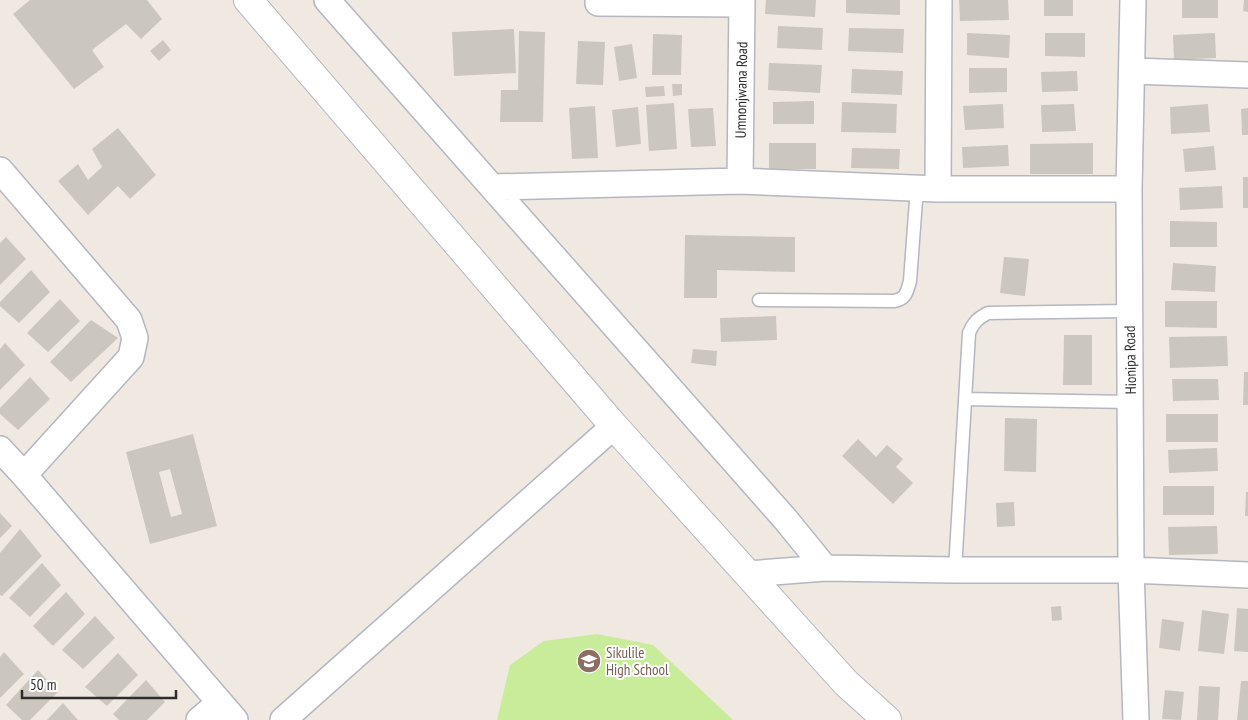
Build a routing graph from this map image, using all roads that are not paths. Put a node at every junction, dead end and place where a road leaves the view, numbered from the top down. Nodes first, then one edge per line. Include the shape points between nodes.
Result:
1 (248, 0) edge
2 (327, 0) edge
3 (939, 0) edge
4 (1133, 0) edge
5 (598, 2) dead end
6 (742, 2) edge
7 (1133, 71) junction
8 (1248, 75) edge
9 (0, 170) edge
10 (740, 181) junction
11 (494, 187) junction
12 (928, 188) junction
13 (1129, 189) junction
14 (760, 300) dead end
15 (1130, 311) junction
16 (965, 399) junction
17 (1130, 402) junction
18 (614, 426) junction
19 (0, 449) edge
20 (24, 474) junction
21 (825, 568) junction
22 (955, 570) junction
23 (1131, 570) junction
24 (748, 574) junction
25 (1248, 575) edge
26 (227, 711) edge
27 (198, 720) edge
28 (283, 720) edge
29 (887, 720) edge
30 (1136, 720) edge

1 - 18 street
2 - 11 street
3 - 12 street
4 - 7 street, Hionipa Road
5 - 6 street
6 - 10 street, Umnonjwana Road
7 - 8 street
7 - 13 street, Hionipa Road
9 - 20 street via 128,320 135,338 131,357
10 - 11 street
10 - 12 street
11 - 21 street
12 - 13 street
12 - 14 lane via 904,298 894,301
13 - 15 street, Hionipa Road
15 - 16 lane via 988,313 976,321 969,333
15 - 17 street, Hionipa Road
16 - 17 lane
16 - 22 lane
17 - 23 street, Hionipa Road
18 - 24 street
18 - 28 street
19 - 20 street
20 - 26 street
21 - 22 street
21 - 24 street
22 - 23 street
23 - 25 street
23 - 30 street, Hionipa Road
24 - 29 street via 846,683
26 - 27 street

